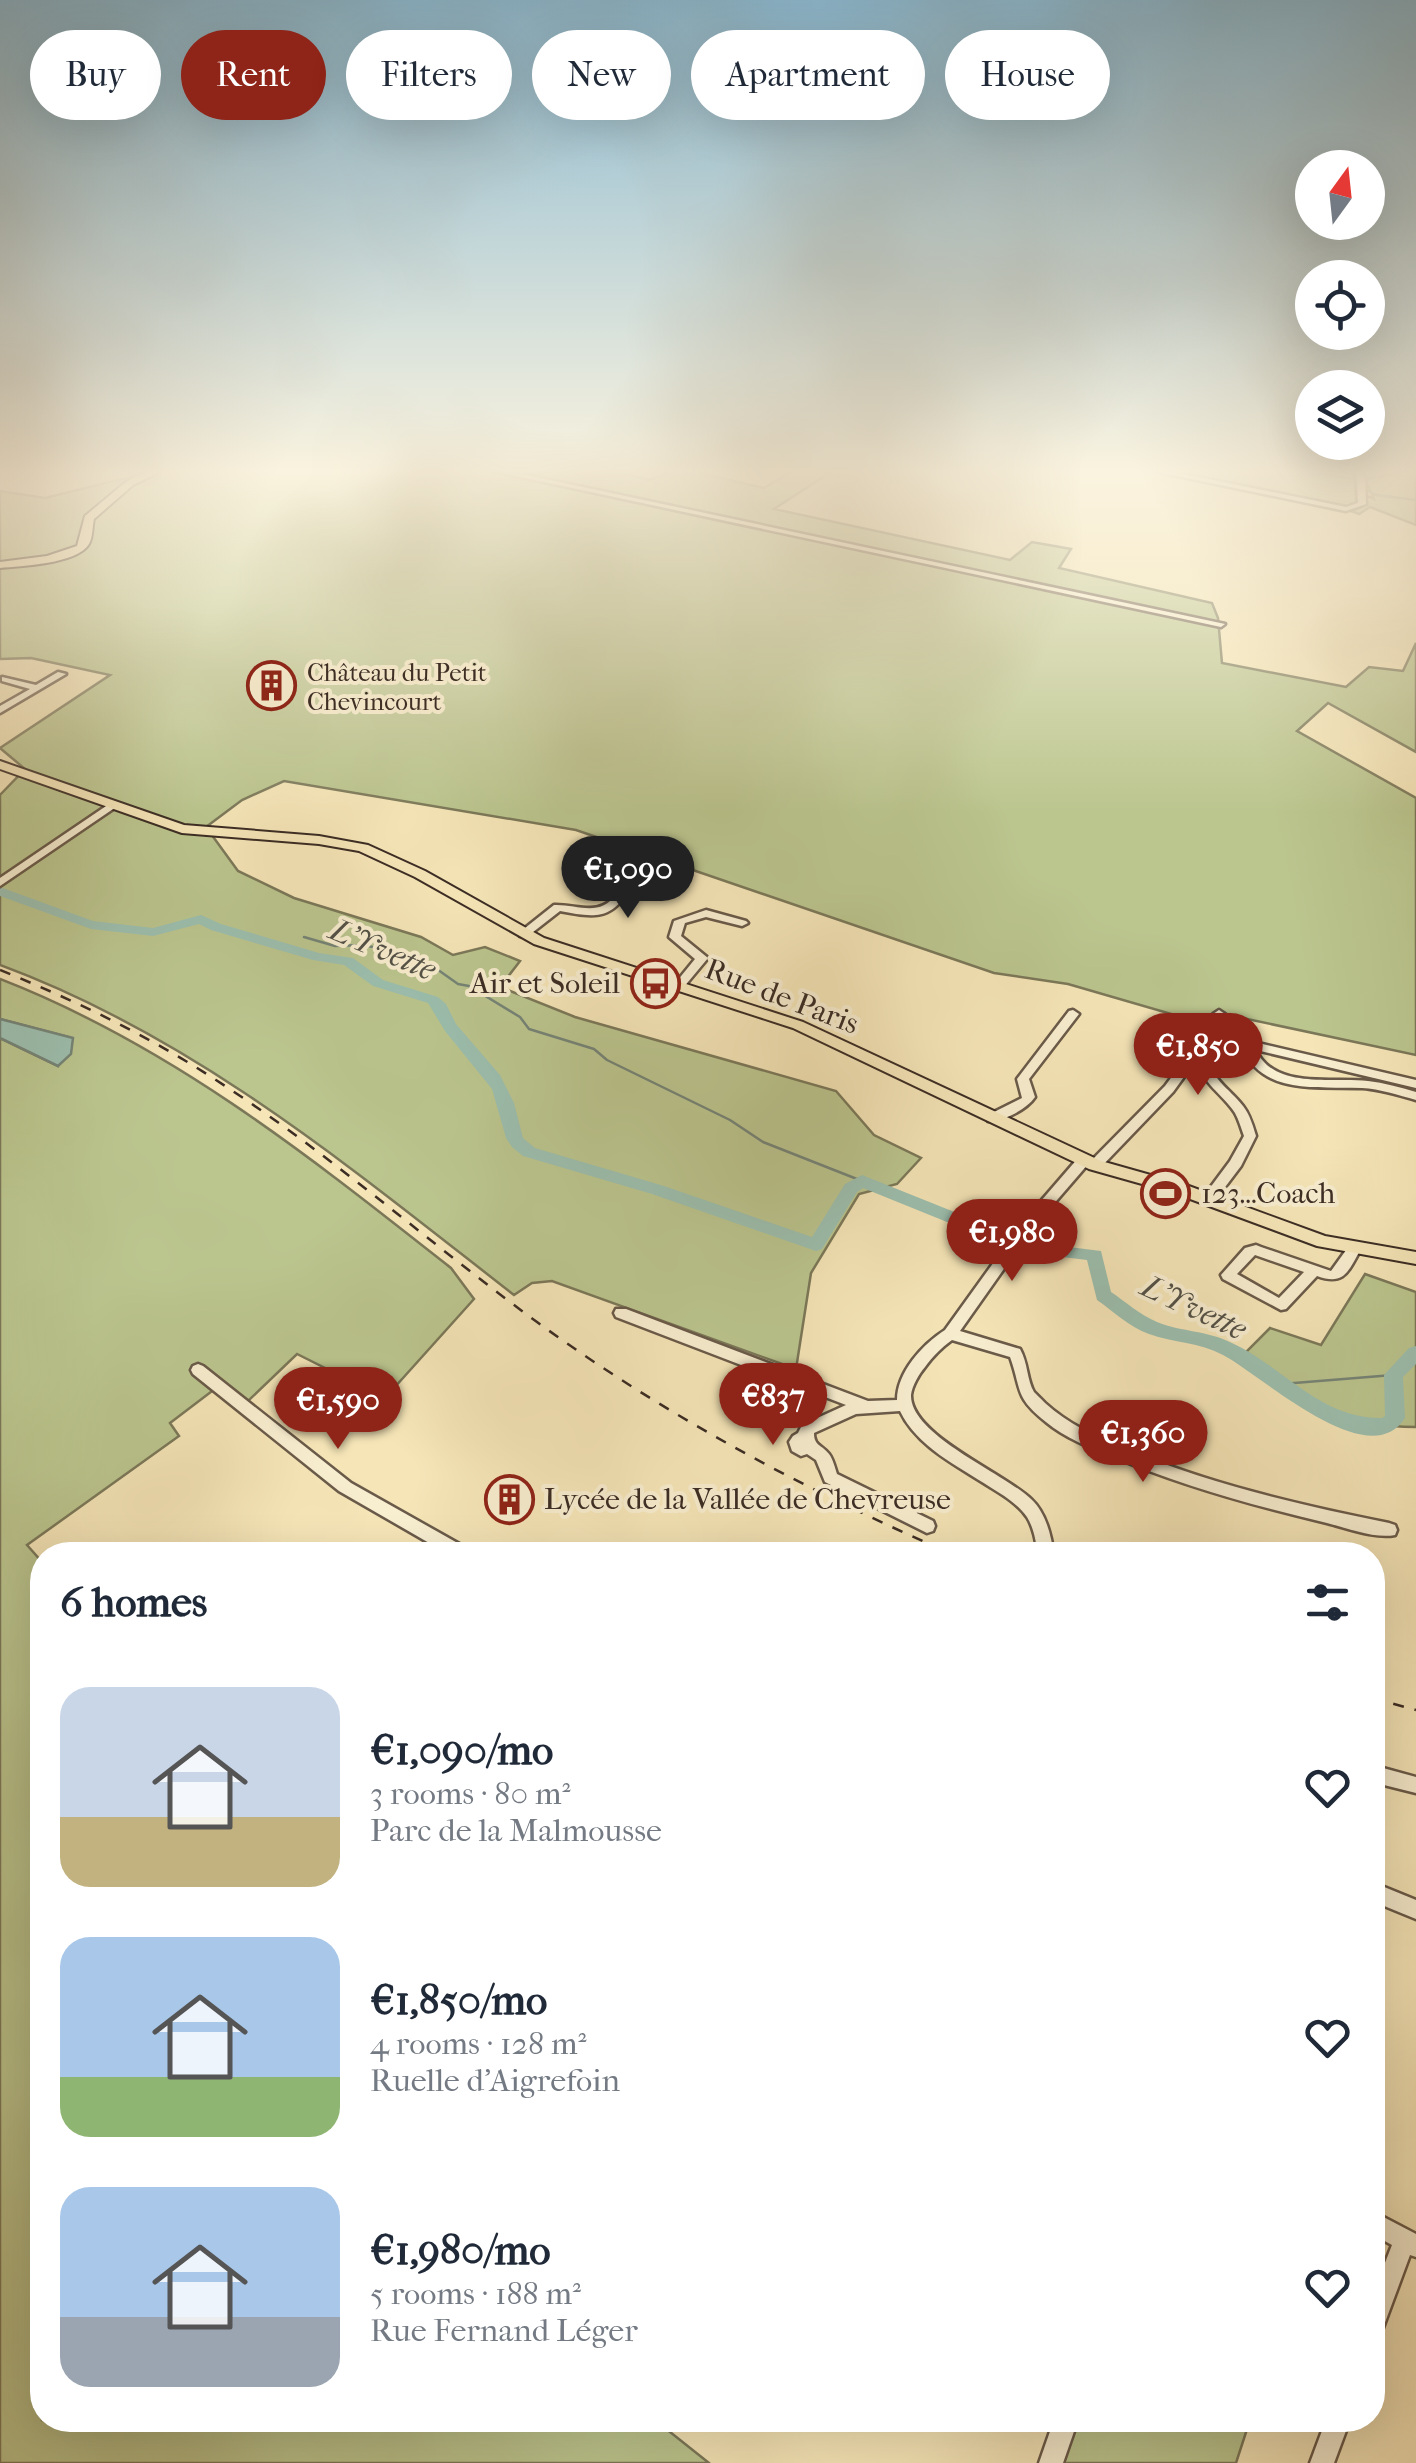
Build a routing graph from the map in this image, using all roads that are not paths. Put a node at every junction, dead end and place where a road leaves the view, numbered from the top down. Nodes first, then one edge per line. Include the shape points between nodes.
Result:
1 (1027, 583) edge
2 (1221, 624) dead end
3 (61, 674) dead end
4 (5, 679) dead end
5 (38, 688) junction
6 (0, 710) edge
7 (0, 765) edge
8 (112, 805) junction
9 (583, 872) dead end
10 (0, 883) edge
11 (742, 923) dead end
12 (524, 934) junction
13 (679, 986) junction
14 (1073, 1014) dead end
15 (1219, 1014) dead end
16 (1212, 1039) junction
17 (1248, 1046) junction
18 (1416, 1084) edge
19 (1416, 1096) edge
20 (993, 1118) junction
21 (1089, 1162) junction
22 (1208, 1200) junction
23 (1354, 1249) junction
24 (1416, 1258) edge
25 (1312, 1272) junction
26 (621, 1312) dead end
27 (950, 1334) junction
28 (198, 1370) dead end
29 (904, 1405) junction
30 (864, 1406) junction
31 (928, 1526) dead end
32 (1390, 1530) dead end
33 (441, 1542) edge
34 (1044, 1542) edge
35 (1385, 1777) edge
36 (1416, 1785) edge
37 (1385, 1897) edge
38 (1416, 1910) edge
39 (1385, 2229) edge
40 (1410, 2243) edge
41 (1385, 2299) edge
42 (1062, 2432) edge
43 (1334, 2432) edge
44 (1051, 2463) edge
45 (1322, 2463) edge

1 - 2 street
3 - 5 street
4 - 5 street
5 - 6 street
7 - 8 main road, Rue de Paris
8 - 10 street
8 - 12 main road, Rue de Paris via 196,832 362,848
9 - 12 street via 617,886 616,904 599,914 558,906
11 - 13 street via 706,914 680,922 675,937 702,958
12 - 13 main road, Rue de Paris
13 - 20 main road, Rue de Paris via 798,1025
14 - 20 street via 1023,1079 1026,1101
15 - 16 street
16 - 17 street
16 - 21 street
16 - 22 street via 1202,1067 1240,1111 1250,1136
17 - 18 street
17 - 19 street via 1256,1060 1296,1084 1355,1084
20 - 21 main road, Rue de Paris
21 - 22 main road, Rue de Paris
21 - 27 street via 1027,1226
22 - 23 main road, Rue de Paris
23 - 24 main road, Rue de Paris
23 - 25 street via 1339,1274
25 - 25 street via 1256,1250 1228,1274 1281,1305
26 - 30 street
27 - 29 street via 908,1379
27 - 32 street via 1015,1353 1029,1396 1042,1410 1103,1446 1306,1514
28 - 33 street via 345,1487
29 - 30 street
29 - 34 street via 929,1439 1026,1504
30 - 31 street via 807,1429 806,1444 822,1456 831,1478
35 - 36 street
37 - 38 street
39 - 40 street
40 - 41 street
42 - 44 street
43 - 45 street

